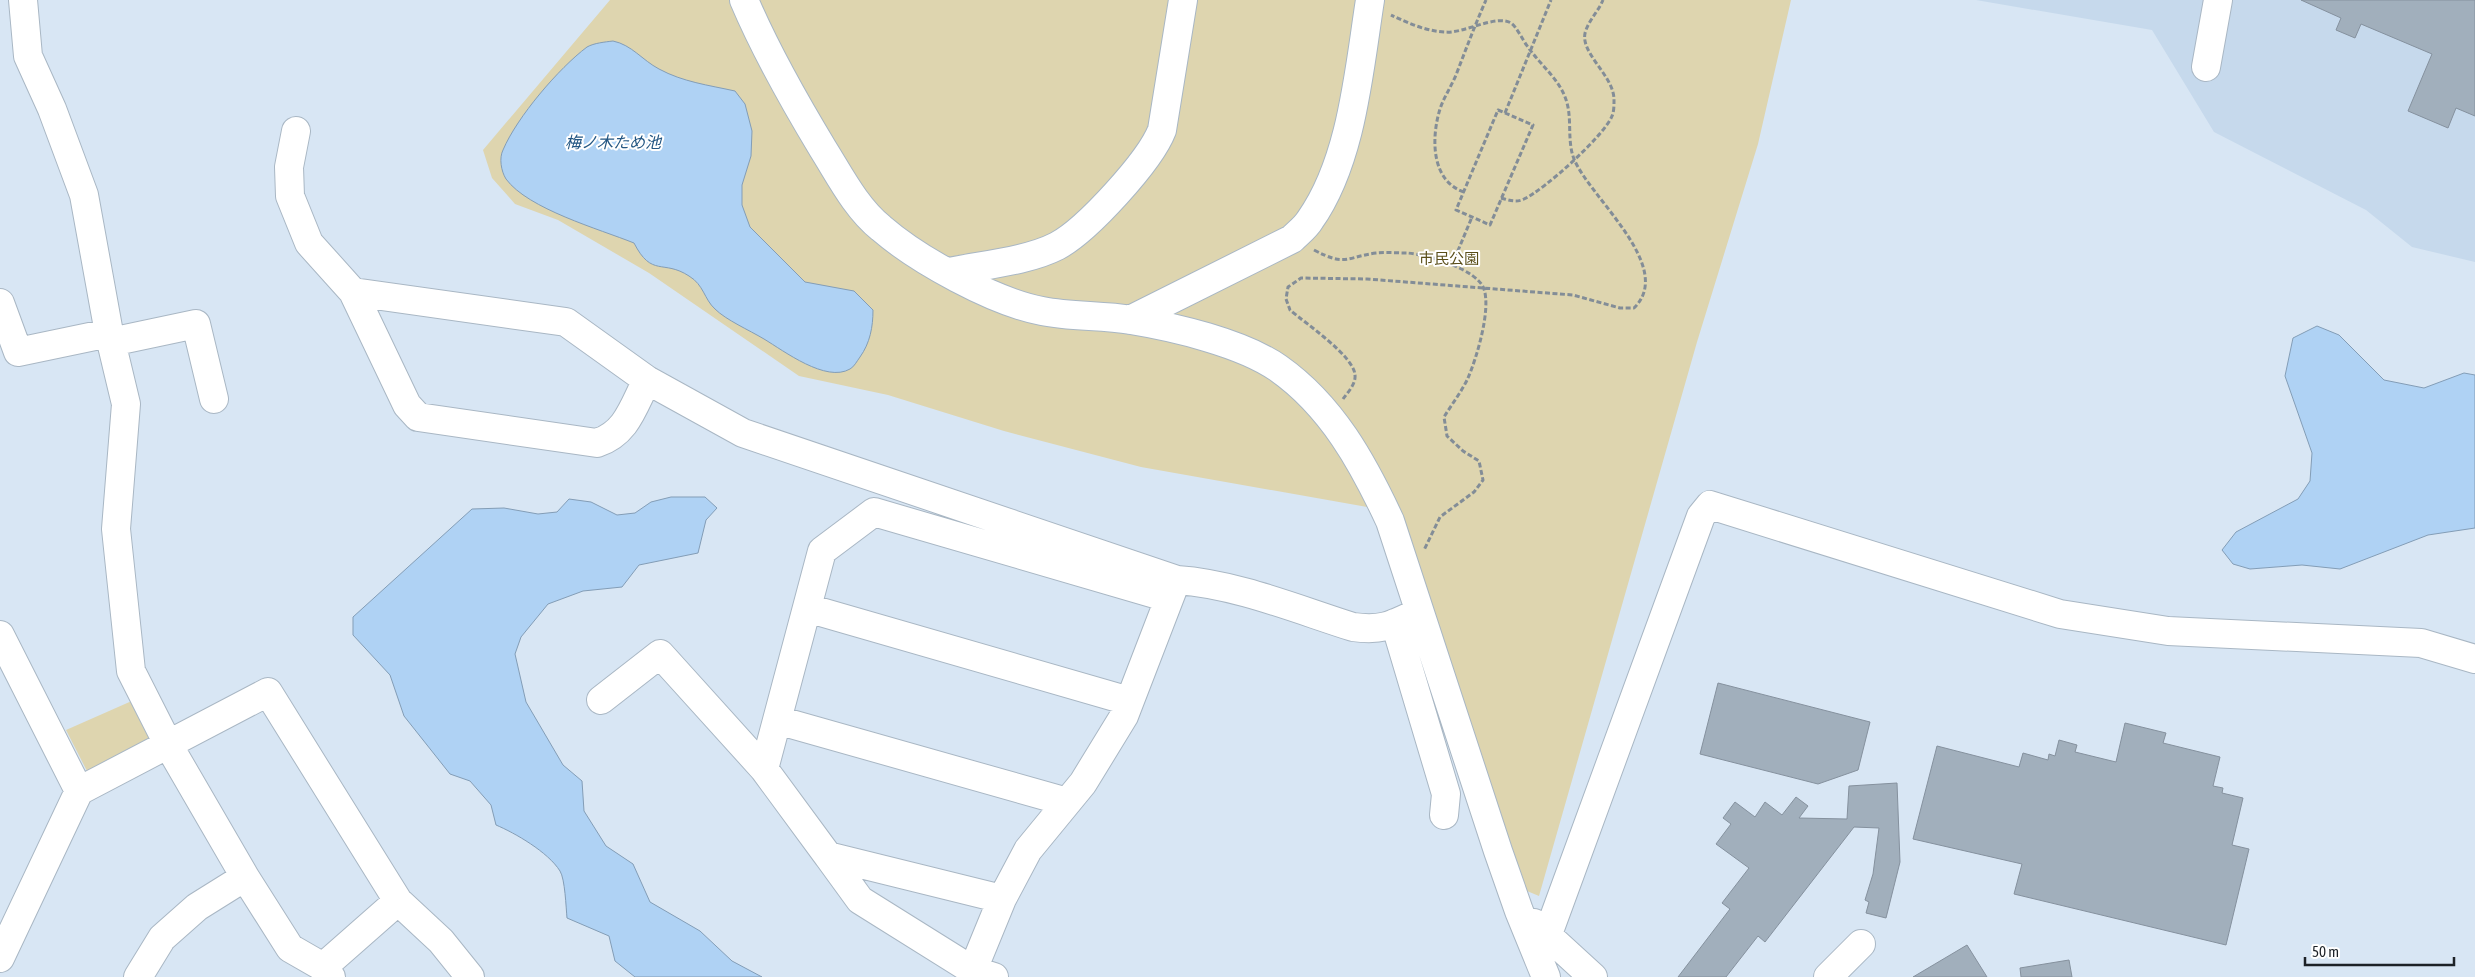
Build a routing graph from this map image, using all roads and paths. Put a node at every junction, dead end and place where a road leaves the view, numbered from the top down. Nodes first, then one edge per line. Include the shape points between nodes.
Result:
1 (22, 0) edge
2 (744, 0) edge
3 (1183, 0) edge
4 (1486, 0) edge
5 (1551, 0) edge
6 (1603, 0) edge
7 (2218, 0) edge
8 (1370, 1) edge
9 (1473, 28) junction
10 (1530, 50) junction
11 (2206, 67) dead end
12 (1505, 113) junction
13 (296, 131) dead end
14 (1574, 159) junction
15 (1464, 192) junction
16 (1501, 198) junction
17 (1472, 217) junction
18 (1292, 239) junction
19 (1452, 265) junction
20 (949, 272) junction
21 (1484, 288) junction
22 (353, 292) junction
23 (0, 303) edge
24 (1130, 320) junction
25 (110, 338) junction
26 (646, 380) junction
27 (214, 399) dead end
28 (1328, 416) junction
29 (1409, 583) junction
30 (1173, 589) junction
31 (807, 608) junction
32 (1407, 618) junction
33 (0, 635) edge
34 (2475, 659) edge
35 (601, 700) dead end
36 (1129, 701) junction
37 (777, 720) junction
38 (169, 746) junction
39 (764, 770) junction
40 (79, 791) junction
41 (1067, 802) junction
42 (1444, 815) dead end
43 (828, 856) junction
44 (245, 877) junction
45 (1002, 899) junction
46 (398, 901) junction
47 (1519, 911) junction
48 (1548, 934) junction
49 (1861, 944) dead end
50 (0, 958) edge
51 (327, 972) edge
52 (979, 975) edge
53 (138, 977) edge
54 (470, 977) edge
55 (1546, 977) edge
56 (1593, 977) edge
57 (1828, 977) edge

1 - 25 street via 28,56 84,195
2 - 20 street via 799,109 857,202 886,232 912,252
3 - 20 street via 1162,130 1136,171 1075,234 1058,246 1036,254
4 - 9 path
5 - 10 path
6 - 14 path via 1585,31 1585,45 1611,82 1612,116
7 - 11 street
8 - 9 path via 1389,14 1425,29 1446,33
8 - 18 street via 1350,123 1333,176 1310,220
9 - 10 path via 1499,20 1511,23
9 - 15 path via 1440,108 1435,130 1437,163 1445,180 1454,189
10 - 12 path
10 - 14 path via 1549,71 1567,103
12 - 15 path via 1498,110
12 - 16 path via 1533,125
13 - 22 street via 289,167 290,196 309,243
14 - 16 path via 1523,200
14 - 21 path via 1640,256 1646,287 1642,300 1634,308 1620,308 1574,294
15 - 17 path via 1456,210
16 - 17 path via 1490,225
17 - 19 path
18 - 19 path via 1340,261 1376,254 1409,253
18 - 24 street
19 - 21 path via 1478,280
20 - 24 street via 998,298 1041,311
21 - 28 path via 1317,277 1301,278 1288,286 1286,298 1290,310 1349,360 1355,375 1352,388
21 - 29 path via 1486,308 1468,377 1444,417 1447,436 1479,461 1483,480 1474,492 1440,517
22 - 26 street via 566,322
22 - 26 street via 407,405 418,417 597,443 611,439 622,428
23 - 25 street via 18,352
24 - 28 street via 1222,342 1251,353 1278,368
25 - 27 street via 196,324
25 - 38 street via 126,404 116,529 131,671
26 - 30 street via 743,433
28 - 29 street via 1368,474 1390,521
29 - 32 street
30 - 31 street via 874,512 822,552
30 - 32 street via 1200,581 1352,627 1385,628
30 - 36 street
31 - 36 street
31 - 37 street
32 - 42 street via 1446,794
32 - 47 street
33 - 40 street
34 - 48 street via 2421,643 2168,631 2060,614 1710,505 1701,516
35 - 39 street via 660,654
36 - 41 street via 1124,716 1083,783
37 - 39 street
37 - 41 street
38 - 40 street
38 - 44 street
38 - 46 street via 268,692
39 - 43 street
40 - 50 street
41 - 45 street via 1028,850
43 - 45 street
43 - 52 street via 860,900
44 - 51 street via 290,948
44 - 53 street via 198,907 162,938
45 - 52 street
46 - 51 street
46 - 54 street via 441,941
47 - 48 street
47 - 55 street
48 - 56 street
49 - 57 street

